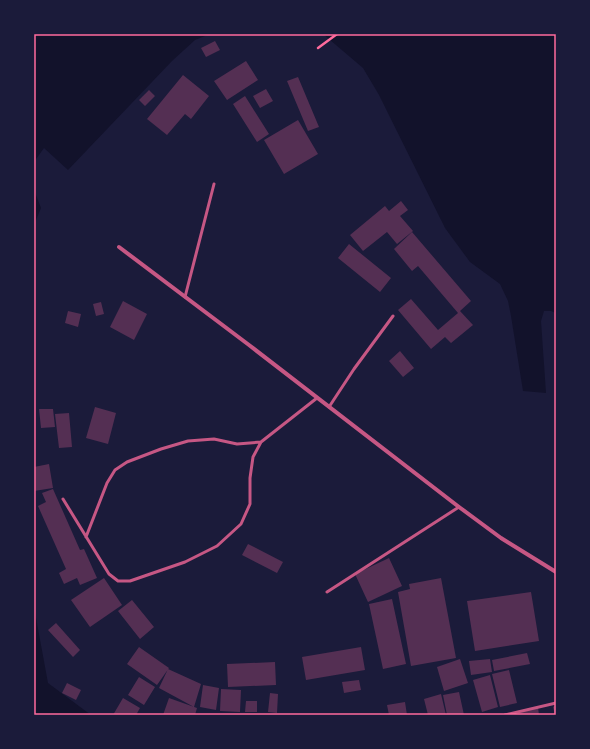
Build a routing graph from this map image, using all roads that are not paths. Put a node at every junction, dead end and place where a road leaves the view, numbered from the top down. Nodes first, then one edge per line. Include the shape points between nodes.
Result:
1 (214, 184) dead end
2 (119, 247) dead end
3 (186, 297) junction
4 (393, 316) dead end
5 (317, 398) junction
6 (329, 407) junction
7 (261, 442) junction
8 (63, 499) dead end
9 (459, 507) junction
10 (86, 537) junction
11 (556, 572) edge
12 (328, 592) dead end
13 (556, 703) edge
14 (505, 715) edge

1 - 3 lane
2 - 3 street
3 - 5 street
4 - 6 lane
5 - 6 street
5 - 7 lane
6 - 9 street
7 - 10 lane via 237,444 214,439 188,441 127,462 115,470 107,483
7 - 10 lane via 253,457 250,504 242,524 217,546 185,562 130,581 118,581 109,574
8 - 10 lane
9 - 11 street via 501,538
9 - 12 lane
13 - 14 lane

